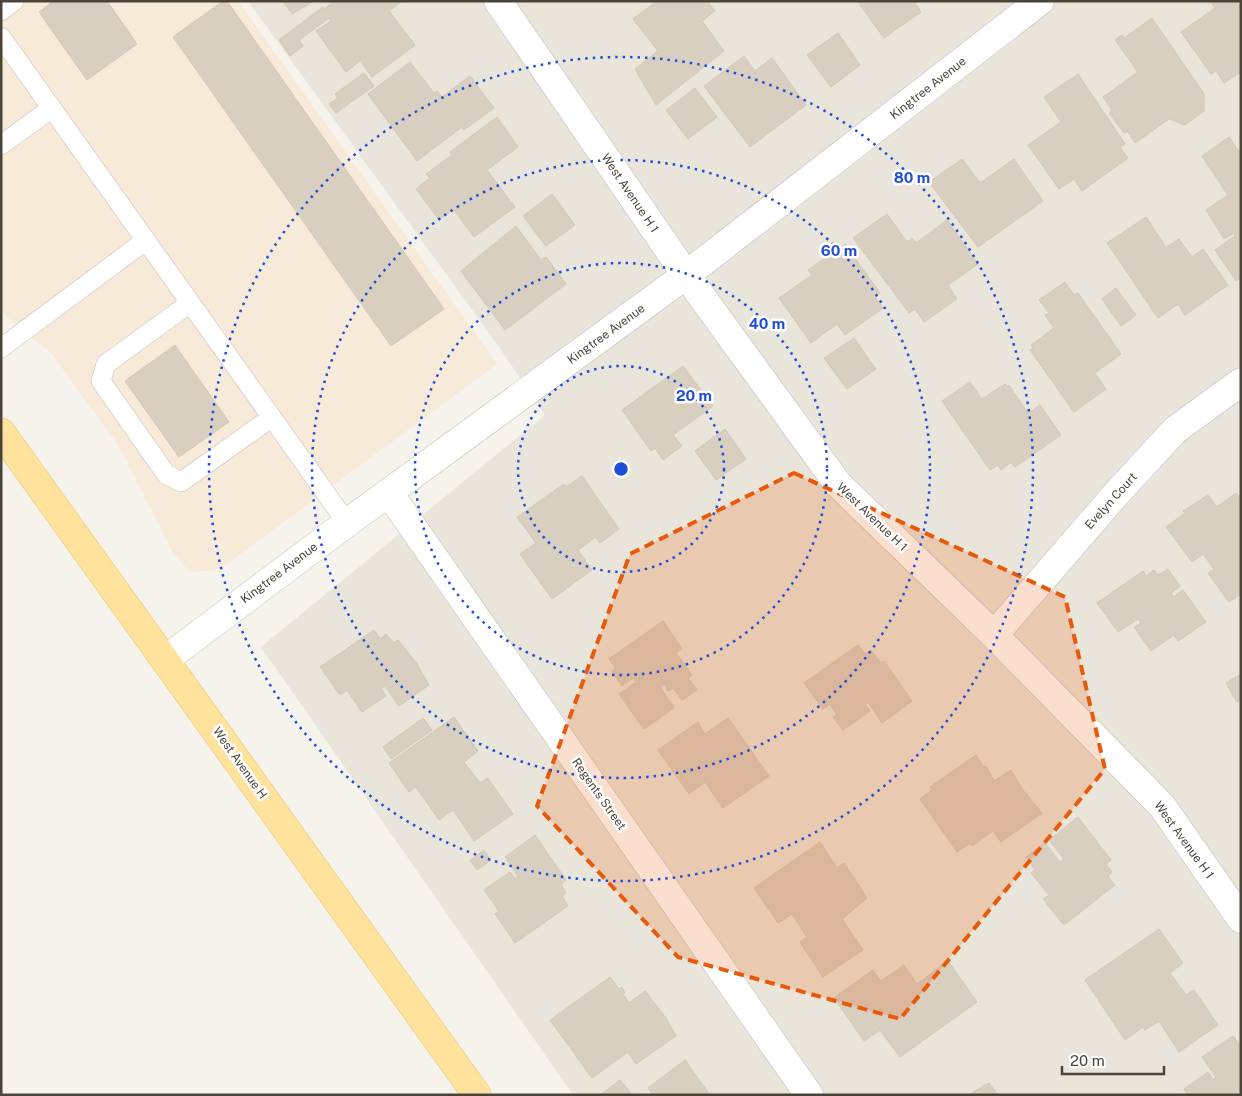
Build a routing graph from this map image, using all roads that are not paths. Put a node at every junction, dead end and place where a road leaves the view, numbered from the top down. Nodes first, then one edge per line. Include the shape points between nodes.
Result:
1 (14, 1) edge
2 (498, 1) edge
3 (1027, 5) edge
4 (1, 11) edge
5 (1, 37) edge
6 (52, 108) junction
7 (1, 145) edge
8 (146, 242) junction
9 (686, 275) junction
10 (190, 303) junction
11 (1, 348) edge
12 (1241, 382) edge
13 (272, 418) junction
14 (1, 432) edge
15 (389, 493) junction
16 (347, 523) junction
17 (994, 635) junction
18 (166, 659) junction
19 (1241, 920) edge
20 (477, 1095) edge
21 (809, 1095) edge

1 - 4 lane
2 - 9 street, West Avenue H 1
3 - 9 street, Kingtree Avenue
5 - 6 lane
6 - 7 lane
6 - 8 lane
8 - 10 lane
8 - 11 lane
9 - 15 street, Kingtree Avenue
9 - 17 street, West Avenue H 1 via 838,484
10 - 13 lane
10 - 13 lane via 106,364 101,381 166,474 181,482
12 - 17 street, Evelyn Court via 1175,430
13 - 16 lane
14 - 18 main road, West Avenue H
15 - 16 street, Kingtree Avenue
15 - 21 street, Regents Street
16 - 18 street, Kingtree Avenue
17 - 19 street, West Avenue H 1 via 1162,806
18 - 20 main road, West Avenue H

